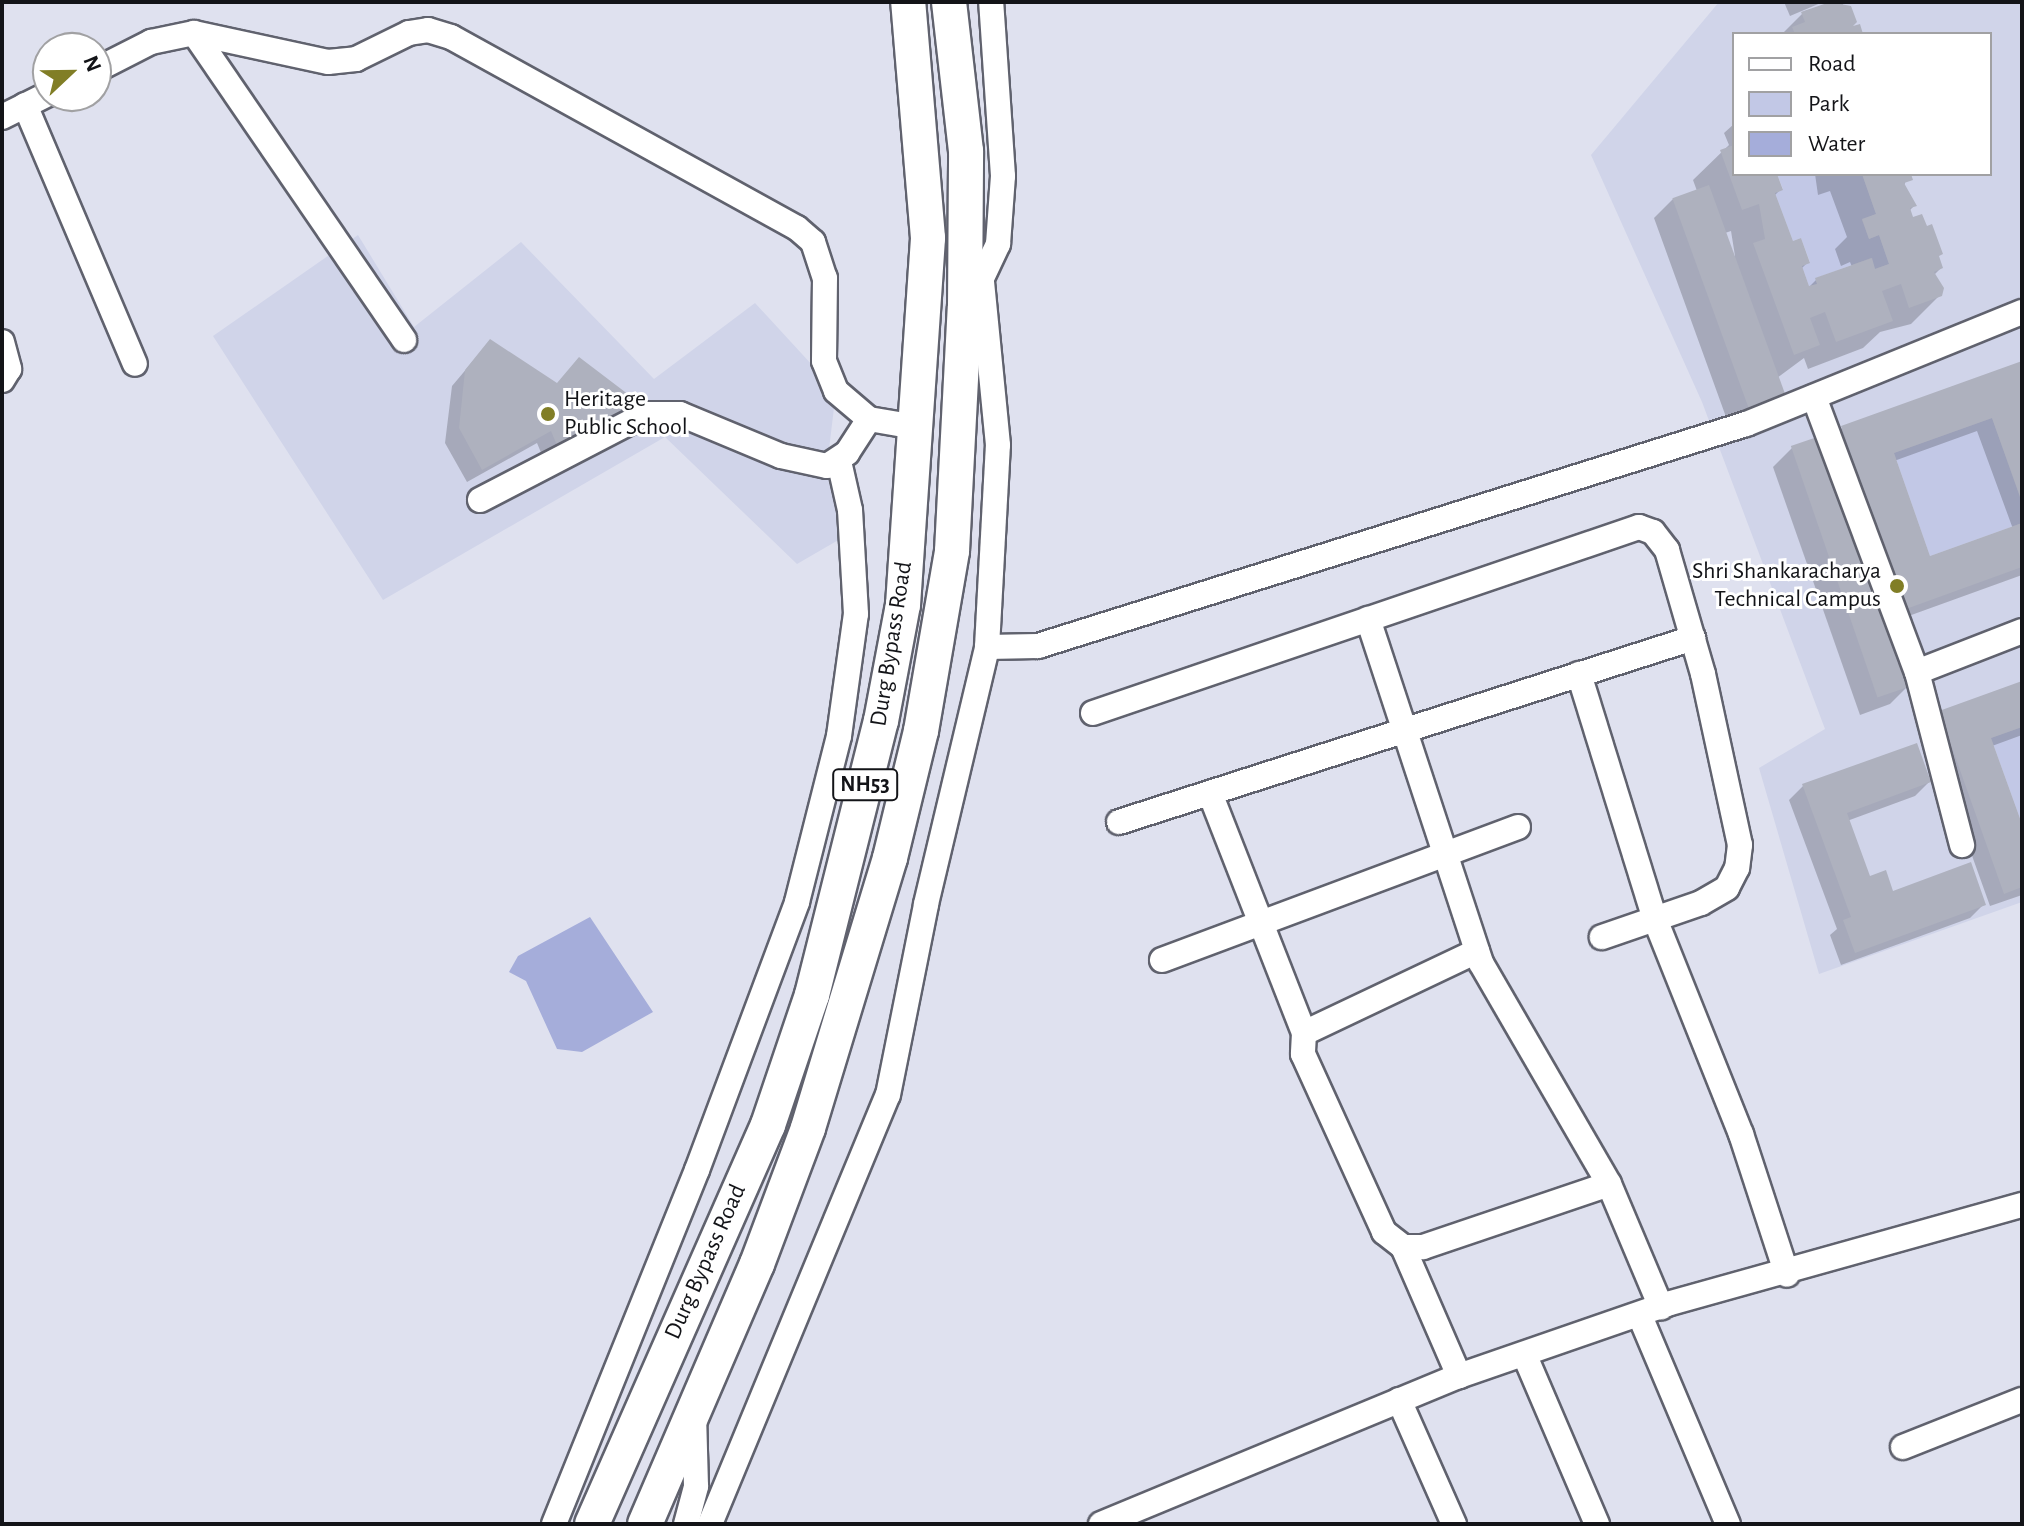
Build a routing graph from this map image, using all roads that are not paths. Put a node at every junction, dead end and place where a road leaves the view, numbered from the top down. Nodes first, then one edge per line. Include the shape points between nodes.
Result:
1 (908, 2) edge
2 (949, 2) edge
3 (991, 2) edge
4 (194, 33) junction
5 (112, 62) edge
6 (32, 102) edge
7 (25, 105) junction
8 (2, 117) edge
9 (974, 295) junction
10 (2022, 312) edge
11 (404, 340) dead end
12 (2, 342) edge
13 (135, 364) dead end
14 (2, 380) edge
15 (1814, 397) junction
16 (869, 419) junction
17 (916, 427) junction
18 (839, 461) junction
19 (480, 500) dead end
20 (1368, 619) junction
21 (2022, 631) edge
22 (1693, 638) junction
23 (987, 647) junction
24 (1917, 672) junction
25 (1579, 674) junction
26 (1093, 713) dead end
27 (1404, 730) junction
28 (1210, 793) junction
29 (1119, 822) dead end
30 (1518, 827) dead end
31 (1962, 845) dead end
32 (1444, 857) junction
33 (1655, 919) junction
34 (1261, 924) junction
35 (1602, 937) dead end
36 (1477, 951) junction
37 (1162, 960) dead end
38 (1304, 1033) junction
39 (1609, 1184) junction
40 (2022, 1205) edge
41 (1403, 1247) junction
42 (1787, 1275) junction
43 (1650, 1312) junction
44 (1525, 1356) junction
45 (1459, 1376) junction
46 (1399, 1400) junction
47 (2022, 1400) edge
48 (693, 1404) junction
49 (1903, 1447) dead end
50 (554, 1524) edge
51 (592, 1524) edge
52 (645, 1524) edge
53 (686, 1524) edge
54 (710, 1524) edge
55 (1101, 1524) edge
56 (1454, 1524) edge
57 (1597, 1524) edge
58 (1728, 1524) edge

1 - 17 highway, Durg Bypass Road / NH53 via 928,238
2 - 9 highway, Durg Bypass Road / NH53 via 966,151
3 - 9 street via 1003,176 998,244
4 - 5 street via 151,42
4 - 11 street
4 - 16 street via 328,62 356,59 409,33 428,30 451,37 797,228 813,242 825,278 828,375 836,391
6 - 7 street
7 - 8 street
7 - 13 street
9 - 23 street via 998,445
9 - 48 highway, Durg Bypass Road / NH53 via 952,551 911,774 808,1128 757,1264
10 - 15 street
12 - 14 street via 9,369
15 - 23 street via 1746,424 1038,646
15 - 24 street
16 - 17 street
16 - 18 street
17 - 51 highway, Durg Bypass Road / NH53 via 903,605 881,721 812,995 768,1125
18 - 19 street via 812,465 680,414 646,414
18 - 50 street via 850,510 856,614 839,736 797,902 697,1170
20 - 22 street via 1639,527 1653,532 1667,550
20 - 26 street
20 - 27 street
21 - 24 street
22 - 25 street
22 - 33 street via 1740,845 1737,868 1727,888
23 - 54 street via 926,904 888,1095
24 - 31 street
25 - 27 street
25 - 33 street
27 - 28 street
27 - 32 street
28 - 29 street
28 - 34 street
30 - 32 street
32 - 34 street
32 - 36 street
33 - 35 street
33 - 42 street via 1741,1134
34 - 37 street
34 - 38 street
36 - 38 street
36 - 39 street
38 - 41 street via 1303,1054 1377,1218 1384,1232
39 - 41 street via 1461,1237
39 - 43 street
40 - 42 street
41 - 45 street
42 - 43 street
43 - 44 street
43 - 58 street
44 - 45 street
44 - 57 street
45 - 46 street
46 - 55 street
46 - 56 street
47 - 49 street
48 - 52 highway, Durg Bypass Road / NH53
48 - 53 street via 696,1486

